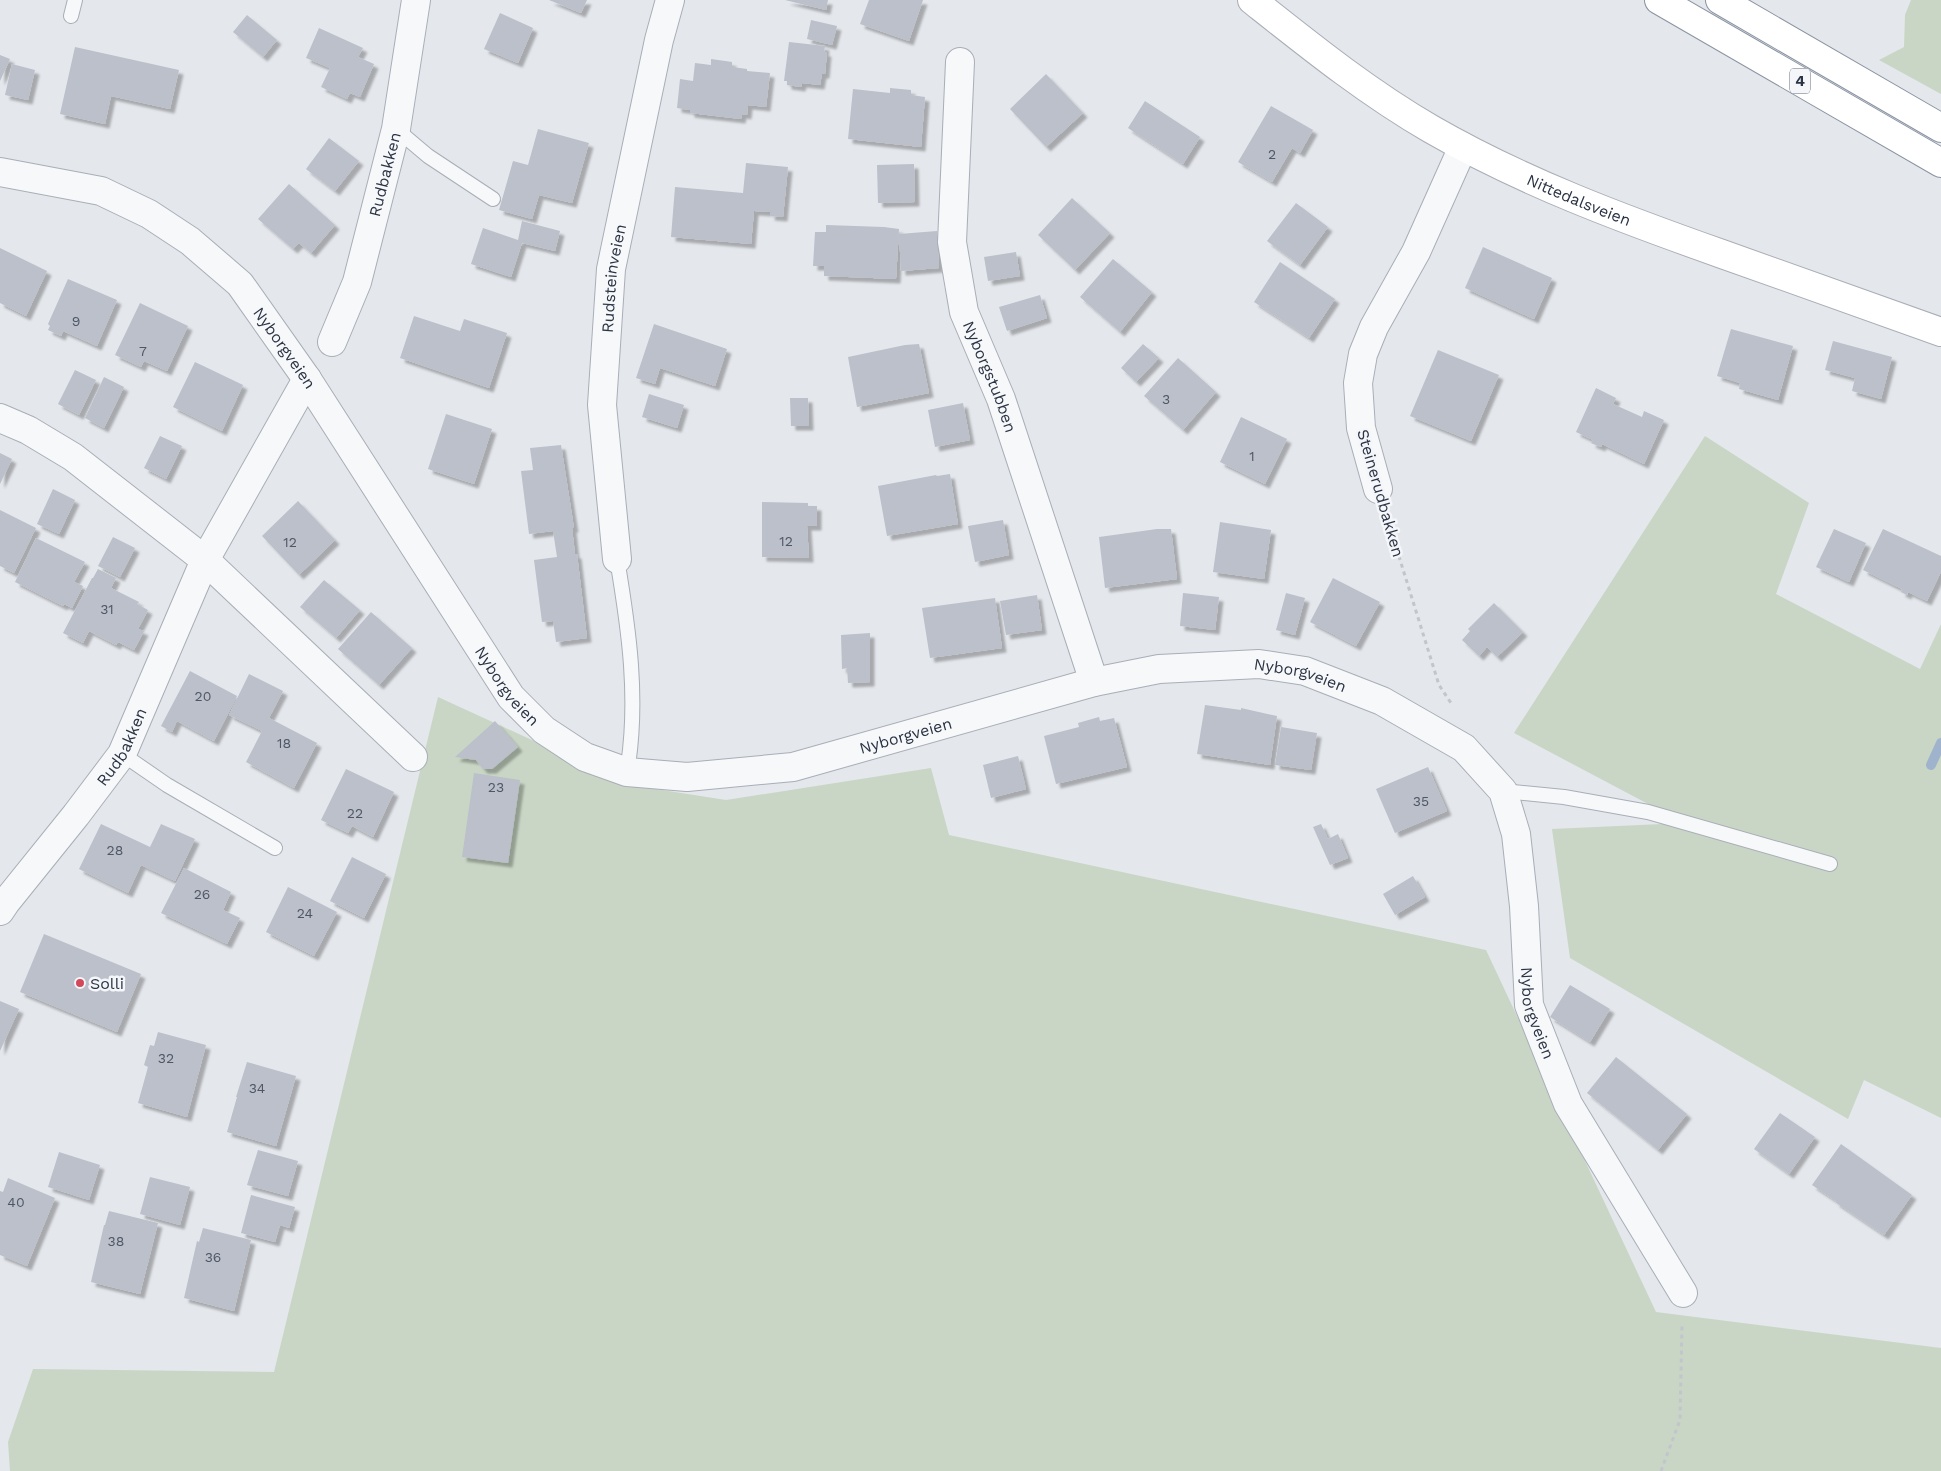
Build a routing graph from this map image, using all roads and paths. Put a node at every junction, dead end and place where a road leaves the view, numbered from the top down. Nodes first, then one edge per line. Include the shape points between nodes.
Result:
1 (75, 0) edge
2 (416, 0) edge
3 (670, 0) edge
4 (1252, 0) edge
5 (1659, 0) edge
6 (1720, 0) edge
7 (72, 16) dead end
8 (960, 62) dead end
9 (1941, 128) edge
10 (396, 129) junction
11 (1464, 147) junction
12 (1941, 163) edge
13 (0, 172) edge
14 (492, 199) dead end
15 (1941, 332) edge
16 (332, 342) dead end
17 (307, 379) junction
18 (0, 418) edge
19 (1378, 489) joint
20 (617, 559) joint
21 (205, 560) junction
22 (1094, 682) junction
23 (1453, 705) dead end
24 (122, 754) junction
25 (413, 757) dead end
26 (627, 772) junction
27 (1503, 791) junction
28 (275, 848) dead end
29 (1830, 864) dead end
30 (0, 912) edge
31 (1683, 1293) joint
32 (1661, 1471) edge

1 - 7 lane
2 - 10 street, Rudbakken
3 - 20 street, Rudsteinveien via 612,269 602,405
4 - 11 main road, Nittedalsveien via 1354,80
5 - 12 main road, 4
6 - 9 main road, 4
8 - 22 street, Nyborgstubben via 952,242 964,312 1001,399
10 - 14 lane via 428,156
10 - 16 street, Rudbakken via 357,282
11 - 15 main road, Nittedalsveien via 1560,192 1652,229
11 - 19 street, Steinerudbakken via 1416,252 1374,327 1363,354 1358,383 1361,428
13 - 17 street, Nyborgveien via 101,191 149,214 190,241 240,284
17 - 21 street, Rudbakken
17 - 26 street, Nyborgveien via 511,697 544,730 585,757
18 - 21 street via 28,430 73,457
19 - 23 path, Steinerudbakken via 1439,685
20 - 26 lane via 632,669 632,741
21 - 24 street, Rudbakken
21 - 25 street
22 - 26 street, Nyborgveien via 793,768 687,777
22 - 27 street, Nyborgveien via 1160,669 1221,664 1259,664 1305,672 1382,701 1464,748
24 - 28 lane via 167,785
24 - 30 street, Rudbakken
27 - 29 lane via 1564,797 1648,812
27 - 31 street, Nyborgveien via 1516,834 1524,906 1529,1005 1568,1104
31 - 32 path via 1680,1420

